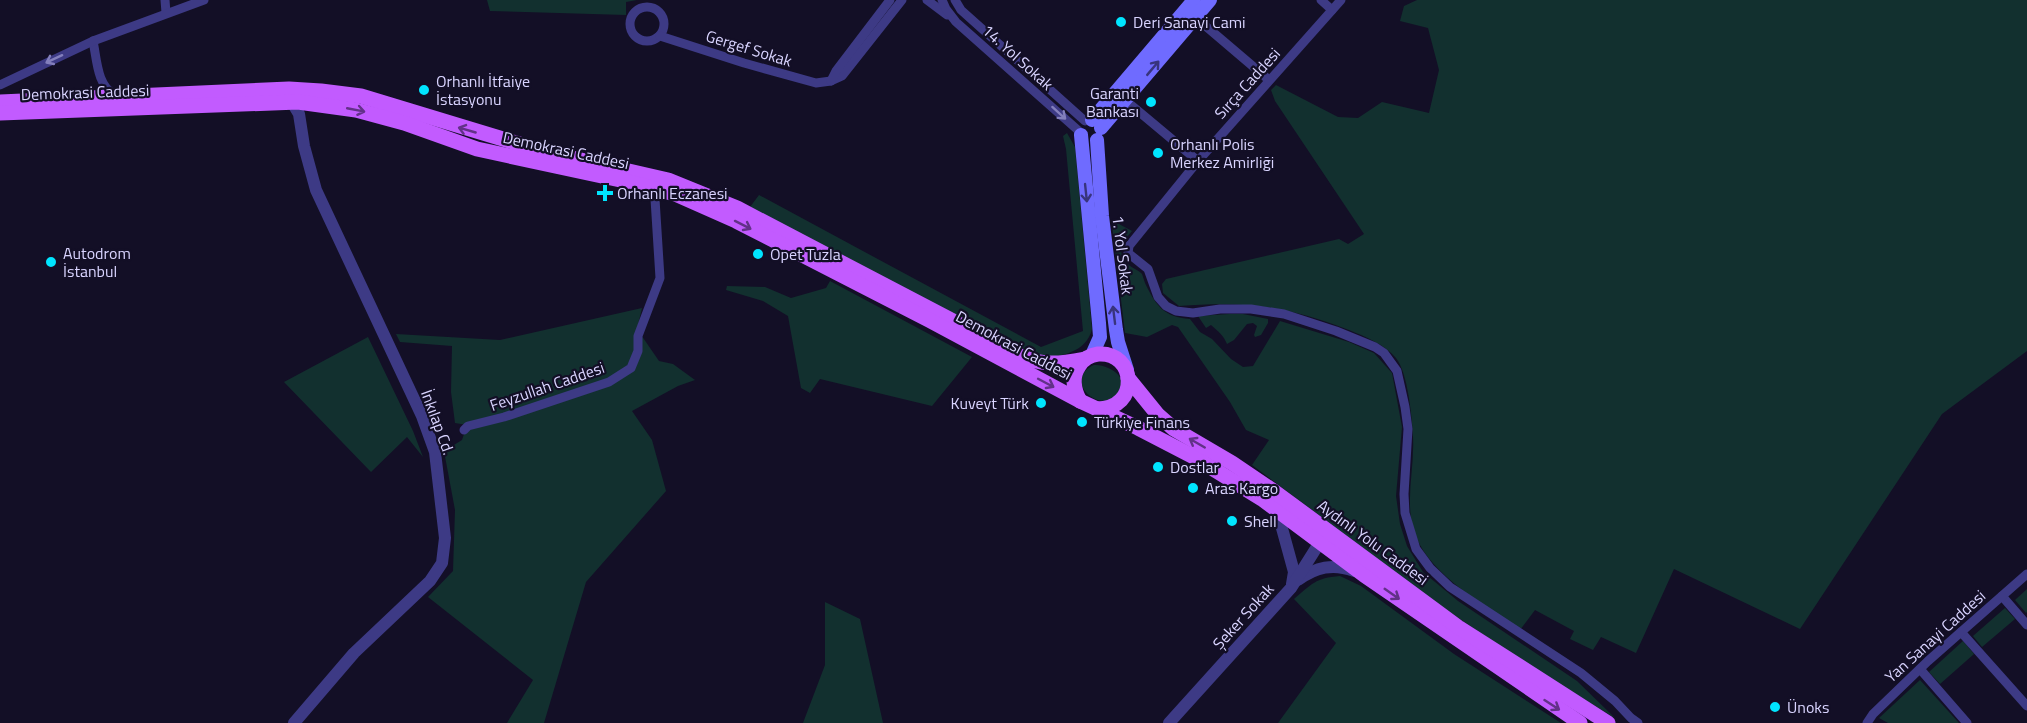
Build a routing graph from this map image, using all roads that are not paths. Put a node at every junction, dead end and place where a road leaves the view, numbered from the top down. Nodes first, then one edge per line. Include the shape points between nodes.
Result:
1 (165, 0) edge
2 (204, 0) edge
3 (890, 0) edge
4 (902, 0) edge
5 (927, 0) edge
6 (942, 0) edge
7 (955, 0) edge
8 (1194, 0) edge
9 (1210, 0) edge
10 (1321, 0) edge
11 (1341, 0) edge
12 (1332, 10) junction
13 (166, 14) junction
14 (1195, 17) junction
15 (956, 22) junction
16 (660, 36) dead end
17 (93, 41) junction
18 (15, 77) junction
19 (1269, 80) junction
20 (831, 81) junction
21 (0, 85) edge
22 (120, 97) junction
23 (319, 98) junction
24 (1125, 100) junction
25 (288, 101) junction
26 (2, 106) edge
27 (431, 118) junction
28 (300, 123) junction
29 (1089, 129) junction
30 (440, 137) junction
31 (1198, 161) junction
32 (662, 190) junction
33 (1095, 217) junction
34 (1089, 357) junction
35 (1128, 375) junction
36 (1080, 401) junction
37 (1097, 409) junction
38 (464, 430) dead end
39 (1277, 510) junction
40 (1316, 522) junction
41 (1317, 547) junction
42 (1289, 554) junction
43 (2027, 574) edge
44 (1364, 575) junction
45 (1291, 588) junction
46 (2002, 596) junction
47 (2027, 625) edge
48 (1961, 632) junction
49 (1920, 669) junction
50 (2027, 706) edge
51 (1870, 722) edge
52 (294, 723) edge
53 (1169, 723) edge
54 (1580, 723) edge
55 (1608, 723) edge
56 (1638, 723) edge
57 (1967, 723) edge

1 - 13 street
2 - 13 street
3 - 20 street
4 - 20 street via 842,76
5 - 15 street
6 - 15 street, 14. Yol Sokak
7 - 29 street, 14. Yol Sokak via 961,10
8 - 29 main road
9 - 14 main road
10 - 12 street
11 - 12 street, Sırça Caddesi
12 - 19 street, Sırça Caddesi
13 - 17 street
14 - 19 street
24 -> 14 main road
15 -> 29 street, 14. Yol Sokak
16 - 20 street, Gergef Sokak via 816,83
17 -> 18 street
17 - 22 street via 103,85
18 - 21 street
18 - 26 street via 5,87
19 - 31 street, Sırça Caddesi
22 - 23 main road, Demokrasi Caddesi via 289,89
22 - 26 main road, Demokrasi Caddesi
23 - 25 main road, Demokrasi Caddesi
23 - 27 main road, Demokrasi Caddesi via 371,99
23 - 28 street via 303,111
23 -> 30 main road, Demokrasi Caddesi
24 - 29 main road
24 - 31 street
25 - 26 main road, Demokrasi Caddesi via 24,112
25 - 28 street, İnkılap Cd. via 297,109
27 - 30 main road
34 -> 27 main road, Demokrasi Caddesi via 1048,364 1034,362 737,208 668,180 546,152
28 - 52 street, İnkılap Cd. via 316,190 422,416 435,452 445,538 442,563 430,581 354,653
29 - 33 main road, 1. Yol Sokak
30 - 32 main road, Demokrasi Caddesi via 477,149
31 - 56 street, Sırça Caddesi via 1129,246 1128,253 1148,269 1158,297 1176,311 1251,309 1284,314 1336,331 1384,353 1397,371 1405,407 1405,513 1416,549 1450,587 1581,673
32 -> 36 main road, Demokrasi Caddesi via 736,221
32 - 38 street, Feyzullah Caddesi via 655,199 660,278 638,336 638,351 631,368 609,382
33 - 34 main road, 1. Yol Sokak via 1100,337
35 -> 33 main road, 1. Yol Sokak via 1118,342
34 - 35 main road via 1109,355 1123,365
34 - 36 main road via 1074,375
35 - 37 main road via 1128,391 1123,400 1115,406
40 -> 35 main road, Aydınlı Yolu Caddesi via 1232,463 1174,429 1158,415
36 - 37 main road
37 - 39 main road, Aydınlı Yolu Caddesi via 1194,457
39 - 41 main road, Aydınlı Yolu Caddesi
39 - 42 street
40 - 41 street via 1321,531
40 - 55 main road, Aydınlı Yolu Caddesi via 1458,627
41 - 42 street via 1300,561
41 - 44 main road, Aydınlı Yolu Caddesi
41 - 45 street, Şeker Sokak
42 - 45 street via 1294,573
43 - 46 street, Yan Sanayi Caddesi
44 - 45 street via 1345,567 1326,567 1304,576
44 -> 54 main road, Aydınlı Yolu Caddesi
45 - 53 street, Şeker Sokak
46 - 47 street
46 - 48 street, Yan Sanayi Caddesi
48 - 49 street, Yan Sanayi Caddesi
48 - 50 street
49 - 51 street, Yan Sanayi Caddesi via 1873,714
49 - 57 street

